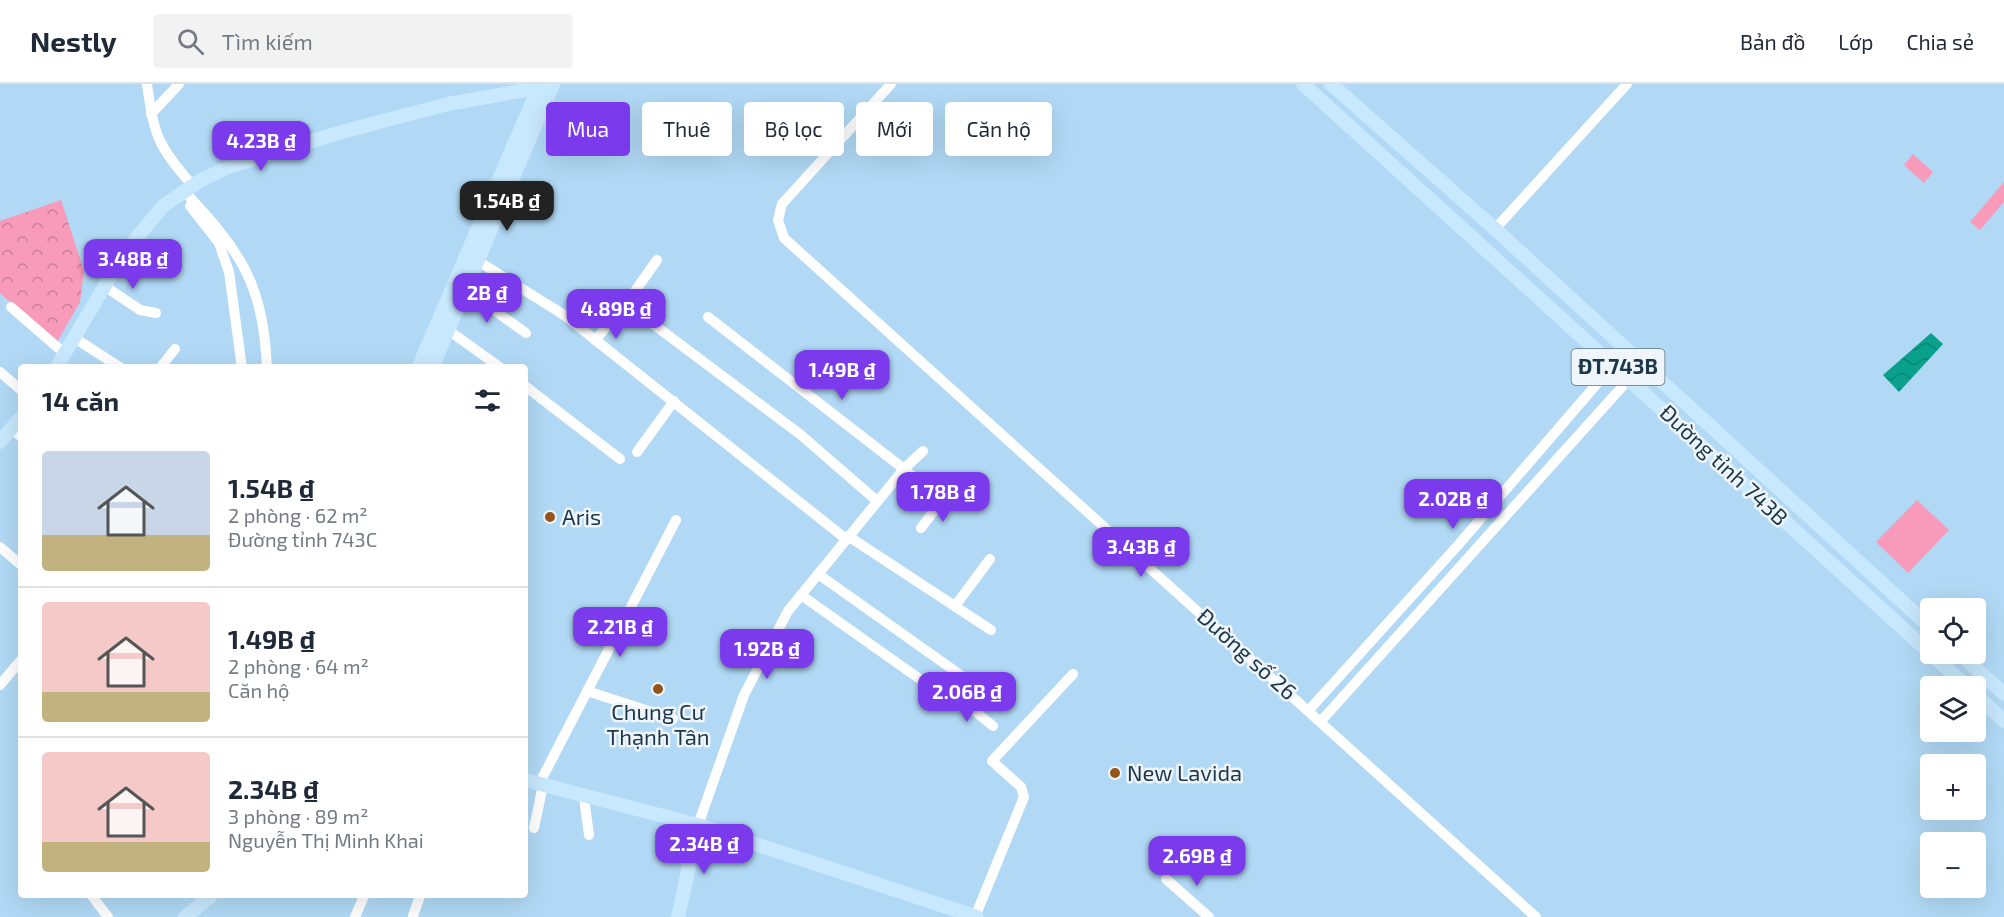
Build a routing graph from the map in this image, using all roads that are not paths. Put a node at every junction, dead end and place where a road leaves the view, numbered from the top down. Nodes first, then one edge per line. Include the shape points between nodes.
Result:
1 (147, 84) edge
2 (179, 84) edge
3 (553, 84) edge
4 (891, 84) edge
5 (1303, 84) edge
6 (1331, 84) edge
7 (1627, 84) edge
8 (540, 86) edge
9 (151, 114) junction
10 (1373, 121) junction
11 (1360, 135) junction
12 (185, 190) junction
13 (1495, 229) junction
14 (657, 260) dead end
15 (478, 261) junction
16 (104, 285) junction
17 (466, 290) junction
18 (11, 308) dead end
19 (156, 313) dead end
20 (641, 315) dead end
21 (708, 317) dead end
22 (448, 330) junction
23 (526, 333) dead end
24 (73, 337) junction
25 (595, 339) junction
26 (175, 349) dead end
27 (64, 353) junction
28 (58, 364) edge
29 (115, 364) edge
30 (162, 364) edge
31 (241, 364) edge
32 (267, 364) edge
33 (420, 364) edge
34 (434, 364) edge
35 (495, 364) edge
36 (1614, 364) junction
37 (0, 372) edge
38 (1630, 378) junction
39 (18, 387) edge
40 (528, 388) edge
41 (674, 401) junction
42 (18, 427) edge
43 (0, 441) edge
44 (922, 451) dead end
45 (637, 452) dead end
46 (620, 459) dead end
47 (904, 469) junction
48 (877, 501) junction
49 (676, 520) dead end
50 (921, 528) dead end
51 (847, 538) junction
52 (1459, 544) junction
53 (0, 547) edge
54 (1472, 554) junction
55 (990, 559) dead end
56 (18, 562) edge
57 (818, 574) junction
58 (801, 595) junction
59 (955, 606) junction
60 (1920, 618) edge
61 (991, 630) dead end
62 (1920, 638) edge
63 (1917, 641) junction
64 (1920, 644) edge
65 (18, 664) edge
66 (1942, 664) edge
67 (1971, 664) edge
68 (1073, 674) dead end
69 (1955, 676) edge
70 (0, 685) edge
71 (587, 691) junction
72 (2004, 694) edge
73 (960, 699) junction
74 (1986, 704) edge
75 (1309, 710) junction
76 (673, 719) dead end
77 (1321, 721) junction
78 (2004, 721) edge
79 (993, 726) dead end
80 (536, 783) edge
81 (584, 798) junction
82 (698, 825) junction
83 (534, 828) dead end
84 (589, 835) dead end
85 (1166, 879) dead end
86 (94, 898) edge
87 (204, 898) edge
88 (363, 898) edge
89 (419, 898) edge
90 (186, 916) edge
91 (413, 916) edge
92 (108, 917) edge
93 (355, 917) edge
94 (678, 917) edge
95 (976, 917) edge
96 (1209, 917) edge
97 (1536, 917) edge

1 - 9 street
2 - 9 street
3 - 8 main road
3 - 15 main road
4 - 75 street, Đường số 26 via 782,204 778,220 784,238
5 - 11 main road, Đường tỉnh 743B / ĐT.743B
6 - 10 main road, Đường tỉnh 743B / ĐT.743B
7 - 13 street
8 - 12 main road via 448,104 345,131 231,166
8 - 33 main road
9 - 12 street via 165,153
10 - 11 main road
10 - 13 main road, Đường tỉnh 743B / ĐT.743B
11 - 36 main road, Đường tỉnh 743B / ĐT.743B
12 - 16 main road via 149,222
12 - 31 street via 219,243 229,272
12 - 32 street via 232,246 248,272 261,315
13 - 60 main road, Đường tỉnh 743B / ĐT.743B
14 - 25 street via 623,309
15 - 17 main road
15 - 25 street
16 - 19 street via 140,310
16 - 24 main road
17 - 22 main road
17 - 23 street
18 - 27 street
20 - 48 street via 801,435
21 - 47 street
22 - 34 main road
22 - 35 street
24 - 27 main road
24 - 29 street
25 - 41 street
26 - 30 street
27 - 28 main road
36 - 38 main road, Đường tỉnh 743B / ĐT.743B
36 - 52 street
37 - 39 street
38 - 54 street
38 - 63 main road, Đường tỉnh 743B / ĐT.743B
40 - 46 street
41 - 45 street
41 - 51 street
42 - 43 main road
44 - 47 street
47 - 48 street
47 - 50 street via 942,500
48 - 51 street
49 - 71 street
51 - 57 street
51 - 59 street
52 - 54 street
52 - 75 street
53 - 56 street
54 - 77 street
55 - 59 street
57 - 58 street
57 - 73 street via 981,682
58 - 73 street via 948,699
58 - 82 street via 788,610 744,695
59 - 61 street
62 - 63 main road
63 - 64 main road, Đường tỉnh 743B / ĐT.743B
65 - 70 street
66 - 69 main road, Đường tỉnh 743B / ĐT.743B
67 - 72 main road
68 - 95 street via 992,761 1021,787 1024,797
71 - 76 street
71 - 80 street
73 - 79 street
74 - 78 main road
75 - 77 street, Đường số 26
77 - 97 street, Đường số 26
80 - 81 main road
80 - 83 street
81 - 82 main road
81 - 84 street
82 - 94 main road
82 - 95 main road
85 - 96 street
86 - 92 street
87 - 90 main road
88 - 93 street
89 - 91 street

